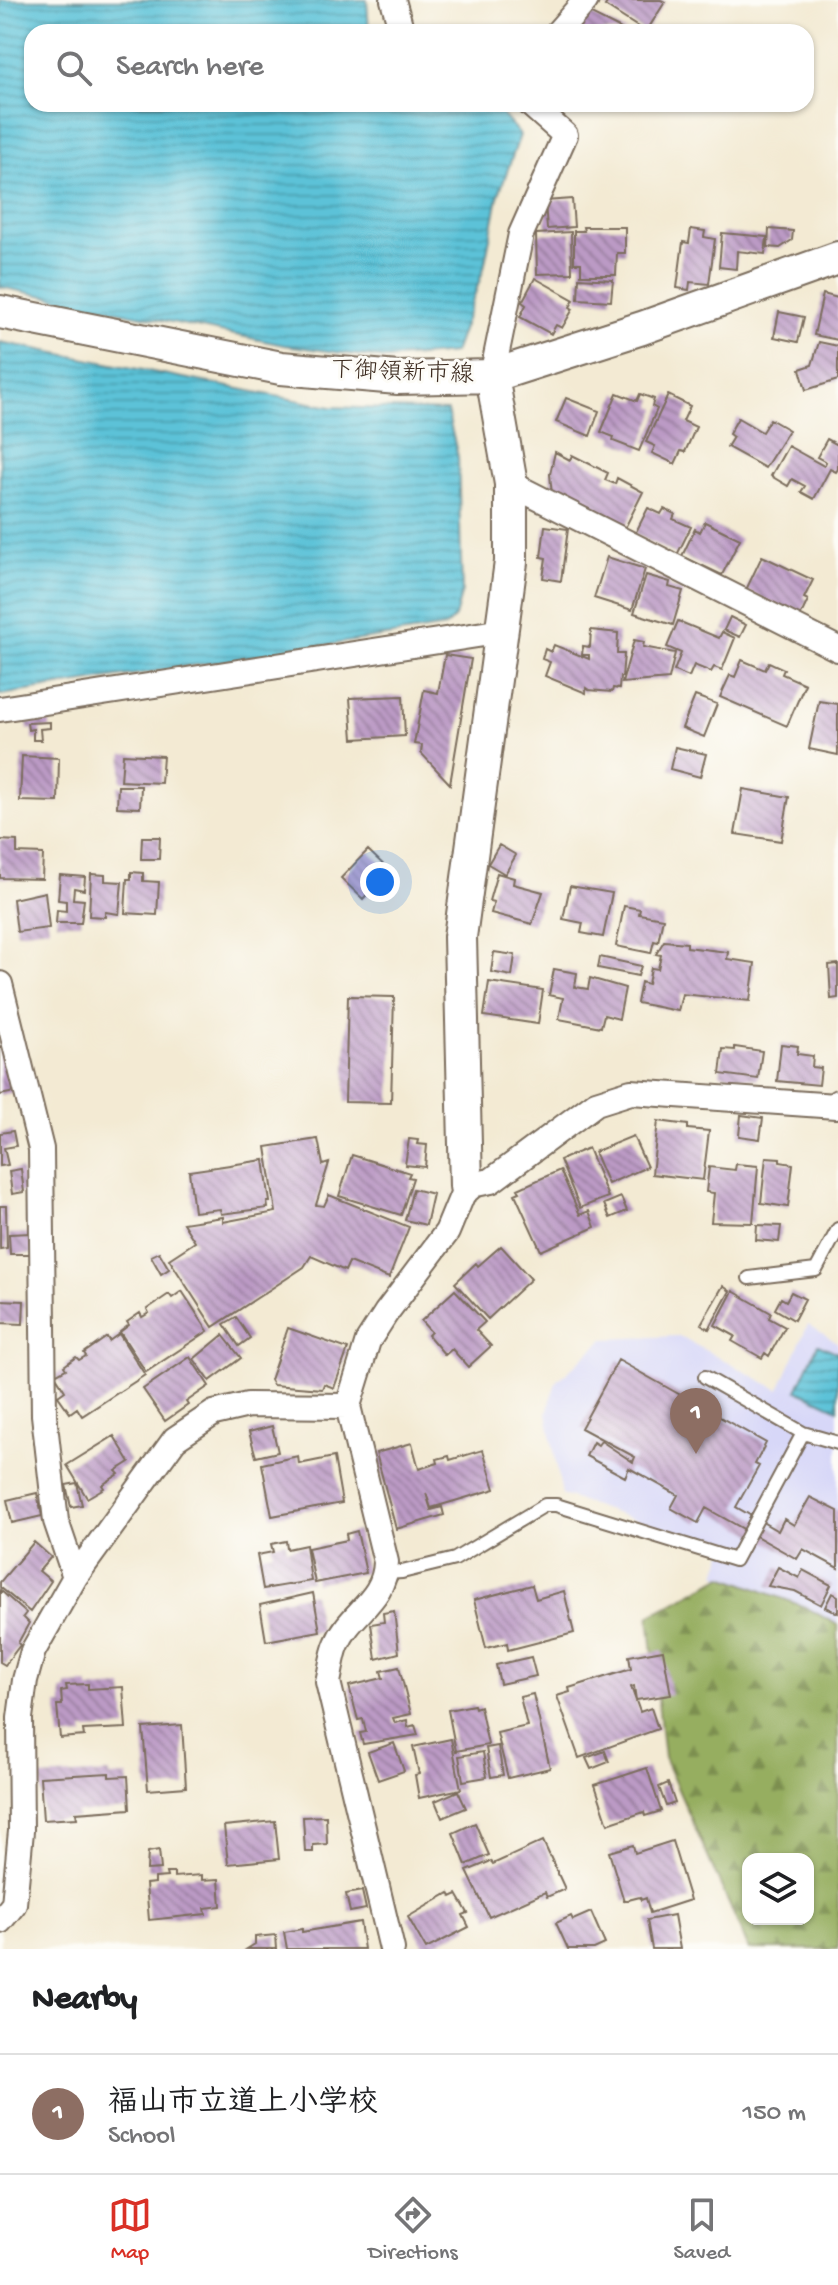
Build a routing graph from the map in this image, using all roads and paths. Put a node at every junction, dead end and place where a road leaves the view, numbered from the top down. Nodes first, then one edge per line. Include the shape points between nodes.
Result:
1 (393, 0) edge
2 (586, 0) edge
3 (400, 24) edge
4 (565, 24) edge
5 (539, 112) edge
6 (838, 258) edge
7 (0, 312) edge
8 (492, 376) junction
9 (511, 484) junction
10 (503, 631) junction
11 (838, 649) edge
12 (0, 709) edge
13 (0, 984) edge
14 (837, 1105) edge
15 (466, 1186) junction
16 (838, 1229) edge
17 (749, 1278) dead end
18 (705, 1377) dead end
19 (348, 1406) junction
20 (803, 1433) junction
21 (838, 1443) edge
22 (386, 1573) junction
23 (75, 1577) junction
24 (0, 1921) edge
25 (392, 1949) edge

1 - 3 street
2 - 4 street
5 - 8 street via 565,135 521,234
6 - 8 main road, 下御領新市線
7 - 8 main road, 下御領新市線 via 281,368 398,378
8 - 9 main road
9 - 10 main road via 511,562
9 - 11 street
10 - 12 street
10 - 15 main road via 460,937
13 - 23 street via 41,1149 44,1415 56,1521
14 - 15 street via 631,1092 596,1103 491,1181
15 - 19 street via 447,1232 368,1341
16 - 17 lane via 816,1270
18 - 20 lane
19 - 22 street
19 - 23 street via 248,1405 214,1413 175,1439
20 - 21 lane
20 - 22 lane via 735,1560 545,1505 455,1559
22 - 25 street via 380,1589 337,1642 328,1682
23 - 24 street via 33,1651 25,1680 14,1904

